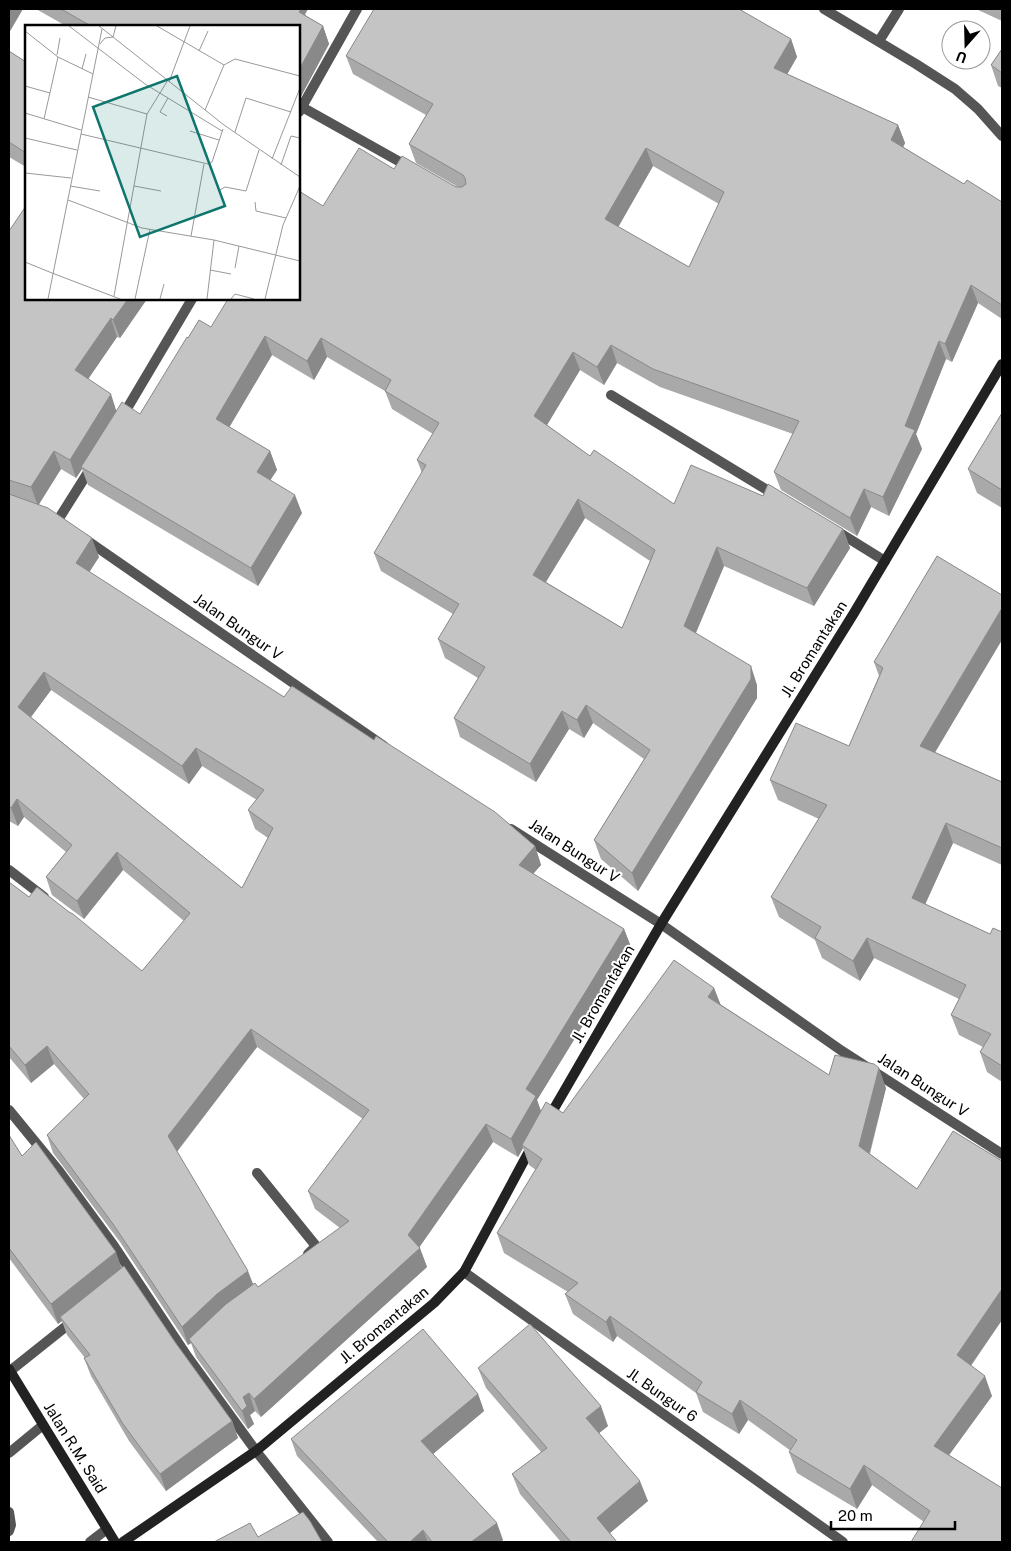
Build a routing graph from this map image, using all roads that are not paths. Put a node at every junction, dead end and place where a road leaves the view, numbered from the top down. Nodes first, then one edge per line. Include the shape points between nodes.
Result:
1 (357, 9) edge
2 (824, 9) edge
3 (899, 9) edge
4 (879, 41) junction
5 (300, 109) edge
6 (1002, 136) edge
7 (414, 170) edge
8 (191, 300) edge
9 (1002, 364) edge
10 (611, 395) dead end
11 (116, 427) edge
12 (95, 460) edge
13 (785, 501) edge
14 (827, 526) edge
15 (885, 561) junction
16 (393, 753) edge
17 (502, 822) edge
18 (9, 870) edge
19 (48, 900) edge
20 (661, 924) junction
21 (9, 1110) edge
22 (1002, 1154) edge
23 (257, 1173) dead end
24 (302, 1259) edge
25 (464, 1272) junction
26 (79, 1317) edge
27 (9, 1371) edge
28 (43, 1425) junction
29 (256, 1451) junction
30 (9, 1453) edge
31 (9, 1512) edge
32 (107, 1529) junction
33 (9, 1531) edge
34 (90, 1542) edge
35 (115, 1542) edge
36 (122, 1542) edge
37 (328, 1542) edge
38 (843, 1542) edge

1 - 5 street
2 - 4 street
3 - 4 street
4 - 6 street via 954,88
5 - 7 street
8 - 11 street
9 - 15 street, Jl. Bromantakan
10 - 13 street
12 - 16 street, Jalan Bungur V via 61,523
14 - 15 street
15 - 20 street, Jl. Bromantakan
17 - 20 street, Jalan Bungur V
18 - 19 street
20 - 22 street, Jalan Bungur V via 842,1050
20 - 25 street, Jl. Bromantakan
21 - 29 street via 59,1170 128,1277 191,1353
23 - 24 street via 316,1246
25 - 29 street, Jl. Bromantakan via 434,1303
25 - 38 street, Jl. Bungur 6
26 - 27 street
27 - 28 street, Jalan R.M. Said
28 - 30 street
28 - 32 street, Jalan R.M. Said
29 - 36 street, Jl. Bromantakan
29 - 37 street
31 - 33 street
32 - 34 street
32 - 35 street, Jalan R.M. Said

